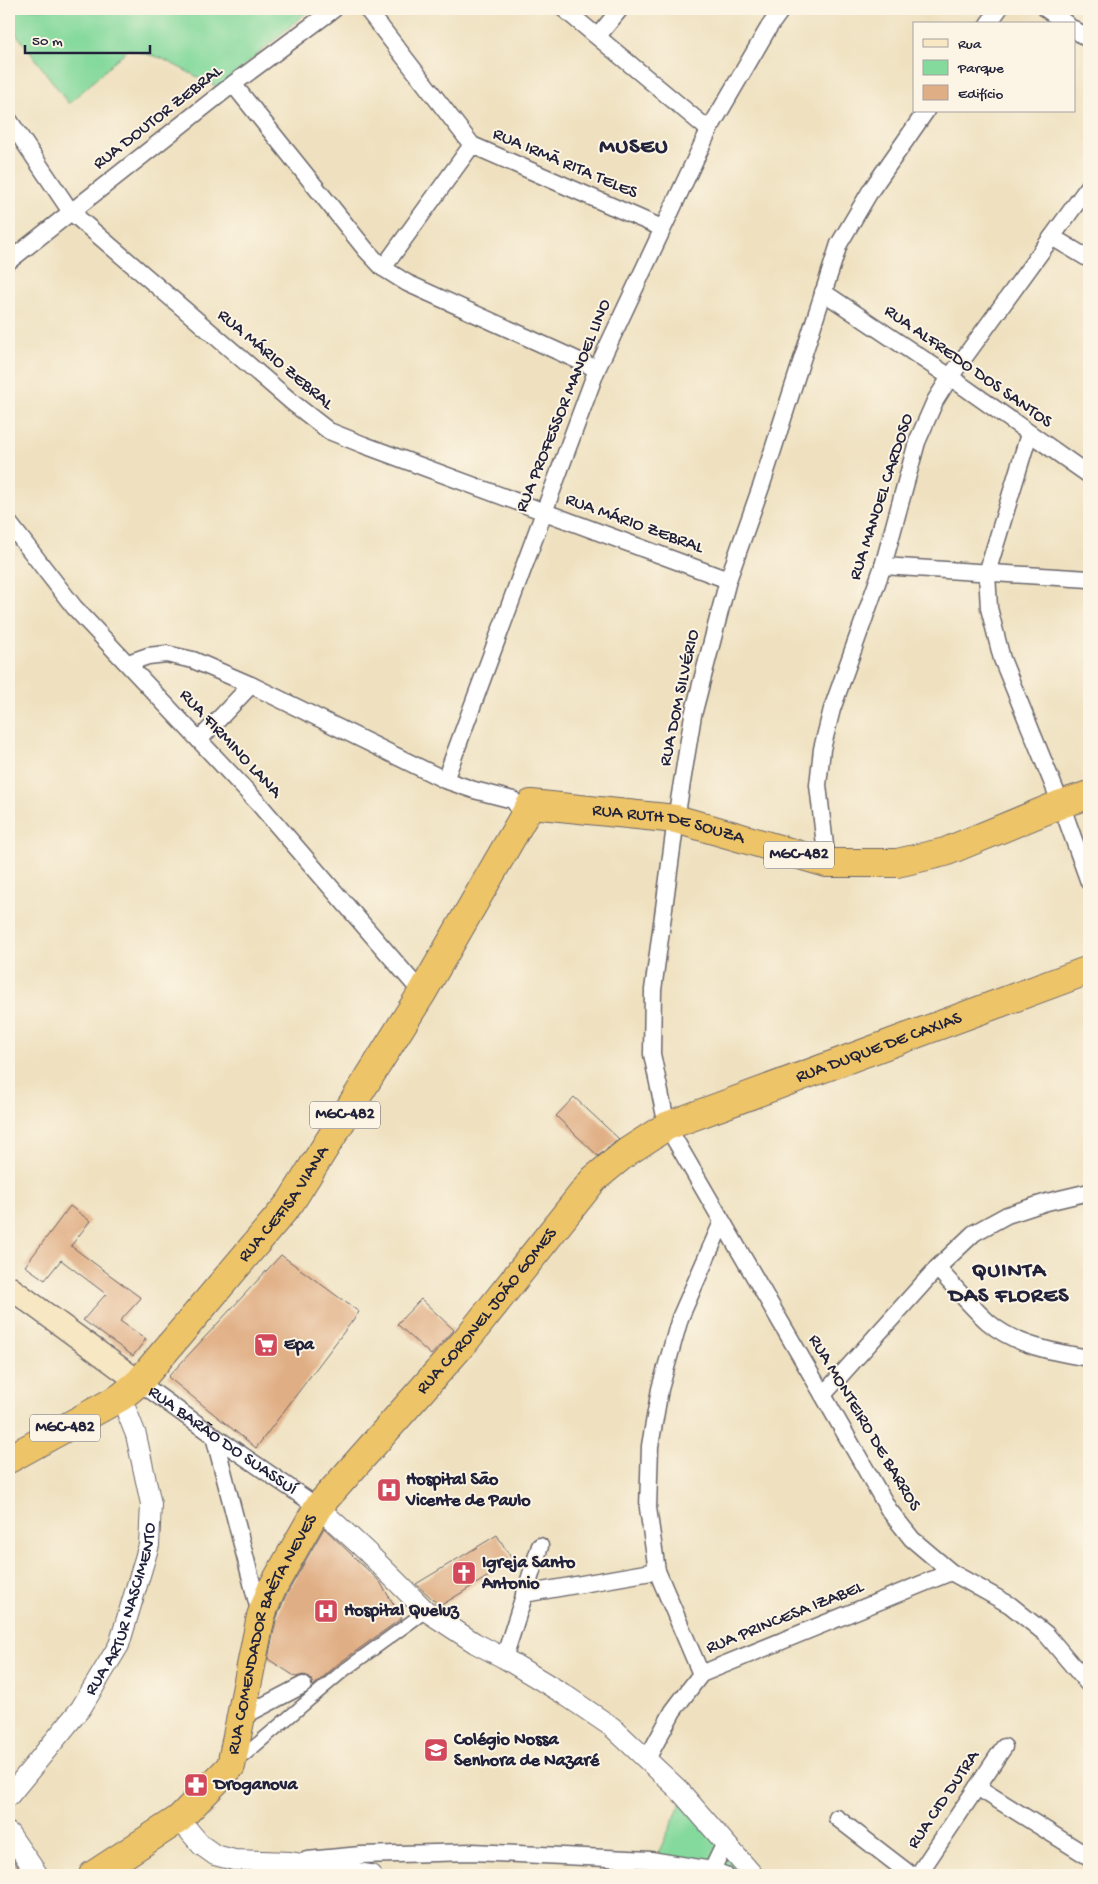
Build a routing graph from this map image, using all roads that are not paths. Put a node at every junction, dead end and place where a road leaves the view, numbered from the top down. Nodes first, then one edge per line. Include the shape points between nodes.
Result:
1 (334, 9) edge
2 (366, 9) edge
3 (564, 9) edge
4 (620, 9) edge
5 (782, 9) edge
6 (999, 9) edge
7 (1046, 9) edge
8 (989, 22) edge
9 (1063, 22) edge
10 (1076, 31) edge
11 (598, 36) junction
12 (1089, 40) edge
13 (233, 84) junction
14 (925, 112) edge
15 (9, 120) edge
16 (709, 130) junction
17 (472, 145) junction
18 (1089, 186) edge
19 (71, 212) junction
20 (662, 228) junction
21 (1052, 237) junction
22 (1089, 259) edge
23 (9, 261) edge
24 (383, 268) junction
25 (823, 292) junction
26 (597, 369) junction
27 (950, 376) junction
28 (1029, 434) junction
29 (1089, 475) edge
30 (543, 512) junction
31 (9, 523) edge
32 (883, 566) junction
33 (987, 573) junction
34 (1089, 579) edge
35 (728, 580) junction
36 (128, 663) junction
37 (251, 685) junction
38 (199, 740) junction
39 (446, 780) junction
40 (1089, 795) edge
41 (1061, 804) junction
42 (528, 810) junction
43 (676, 819) junction
44 (827, 863) junction
45 (1089, 882) edge
46 (1089, 970) edge
47 (422, 993) junction
48 (667, 1126) junction
49 (1089, 1192) edge
50 (722, 1222) junction
51 (938, 1268) junction
52 (9, 1287) edge
53 (1089, 1358) edge
54 (129, 1386) junction
55 (823, 1395) junction
56 (214, 1436) junction
57 (9, 1459) edge
58 (318, 1507) junction
59 (540, 1546) dead end
60 (657, 1571) junction
61 (951, 1572) junction
62 (524, 1594) junction
63 (426, 1612) junction
64 (261, 1616) junction
65 (504, 1658) junction
66 (701, 1674) junction
67 (303, 1685) dead end
68 (1089, 1685) edge
69 (240, 1718) junction
70 (1004, 1747) dead end
71 (647, 1759) junction
72 (231, 1766) junction
73 (977, 1787) junction
74 (9, 1796) edge
75 (837, 1818) dead end
76 (178, 1819) junction
77 (9, 1833) edge
78 (725, 1843) junction
79 (1089, 1857) edge
80 (290, 1862) junction
81 (718, 1872) edge
82 (38, 1875) edge
83 (93, 1875) edge
84 (371, 1875) edge
85 (753, 1875) edge
86 (911, 1875) edge
87 (918, 1875) edge

1 - 13 street, RUA DOUTOR ZEBRAL
2 - 17 street, RUA IRMÃ RITA TELES
3 - 11 street
4 - 11 street
5 - 16 street, RUA PROFESSOR MANOEL LINO
6 - 8 street
7 - 9 street
10 - 12 street
11 - 16 street
13 - 19 street, RUA DOUTOR ZEBRAL
13 - 24 street
14 - 25 street, RUA DOM SILVÉRIO via 871,190 839,244
15 - 19 street, RUA MÁRIO ZEBRAL
16 - 20 street, RUA PROFESSOR MANOEL LINO
17 - 20 street, RUA IRMÃ RITA TELES
17 - 24 street
18 - 21 street, RUA MANOEL CARDOSO
19 - 23 street, RUA DOUTOR ZEBRAL
19 - 30 street, RUA MÁRIO ZEBRAL via 293,403 330,431
20 - 26 street, RUA PROFESSOR MANOEL LINO
21 - 22 street
21 - 27 street, RUA MANOEL CARDOSO
24 - 26 street via 406,283
25 - 27 street, RUA ALFREDO DOS SANTOS
25 - 35 street, RUA DOM SILVÉRIO
26 - 30 street, RUA PROFESSOR MANOEL LINO
27 - 28 street, RUA ALFREDO DOS SANTOS
27 - 32 street, RUA MANOEL CARDOSO via 917,442
28 - 29 street, RUA ALFREDO DOS SANTOS
28 - 33 street
30 - 35 street, RUA MÁRIO ZEBRAL
30 - 39 street, RUA PROFESSOR MANOEL LINO
31 - 36 street, RUA FIRMINO LANA via 74,607
32 - 33 street
32 - 44 street, RUA MANOEL CARDOSO via 832,709 822,749 818,785
33 - 34 street
33 - 41 street via 989,608 1002,659
35 - 43 street, RUA DOM SILVÉRIO via 693,715
36 - 37 street via 166,654 193,660
36 - 38 street, RUA FIRMINO LANA
37 - 38 street
37 - 39 street
38 - 47 street, RUA FIRMINO LANA via 258,803
39 - 42 street via 513,800
40 - 41 highway, MGC-482
41 - 44 highway, RUA RUTH DE SOUZA / MGC-482 via 945,852 897,863
41 - 45 street
42 - 43 highway, RUA RUTH DE SOUZA / MGC-482
42 - 47 highway, RUA CEFISA VIANA / MGC-482
43 - 44 highway, RUA RUTH DE SOUZA / MGC-482
43 - 48 street, RUA DOM SILVÉRIO via 653,990 652,1054
46 - 48 highway, RUA DUQUE DE CAXIAS
47 - 54 highway, RUA CEFISA VIANA / MGC-482 via 290,1203
48 - 50 street, RUA MONTEIRO DE BARROS
48 - 58 highway, RUA CORONEL JOÃO GOMES via 594,1179 466,1340
49 - 51 street via 1007,1215 974,1233
50 - 55 street, RUA MONTEIRO DE BARROS
50 - 60 street via 680,1318 658,1398 650,1446 648,1508
51 - 53 street via 989,1322 1014,1338 1044,1350
51 - 55 street
52 - 54 main road, RUA BARÃO DO SUASSUÍ
54 - 56 street, RUA BARÃO DO SUASSUÍ
54 - 57 highway, RUA CEFISA VIANA / MGC-482
54 - 74 street, RUA ARTUR NASCIMENTO via 151,1504 149,1545 119,1645 81,1708
55 - 61 street, RUA MONTEIRO DE BARROS via 889,1510 912,1539
56 - 58 street, RUA BARÃO DO SUASSUÍ
56 - 64 street
58 - 63 street
58 - 64 highway, RUA COMENDADOR BAÊTA NEVES via 271,1590
59 - 62 street
60 - 62 street
60 - 66 street
61 - 66 street, RUA PRINCESA IZABEL
61 - 68 street, RUA MONTEIRO DE BARROS via 1010,1604 1046,1634
62 - 65 street
63 - 65 street
63 - 72 street via 343,1671
64 - 69 highway, RUA COMENDADOR BAÊTA NEVES
65 - 71 street via 612,1728
66 - 71 street, RUA PRINCESA IZABEL via 673,1711
67 - 69 street
69 - 72 highway, RUA COMENDADOR BAÊTA NEVES
70 - 73 street, RUA CID DUTRA
71 - 78 street
72 - 76 highway, RUA COMENDADOR BAÊTA NEVES
73 - 79 street
73 - 87 street, RUA CID DUTRA
75 - 86 street
76 - 80 street via 201,1845 215,1854 234,1860
76 - 83 highway, RUA COMENDADOR BAÊTA NEVES
77 - 82 street
78 - 81 street
78 - 85 street
80 - 81 street via 361,1855 472,1852 651,1860
80 - 84 street

